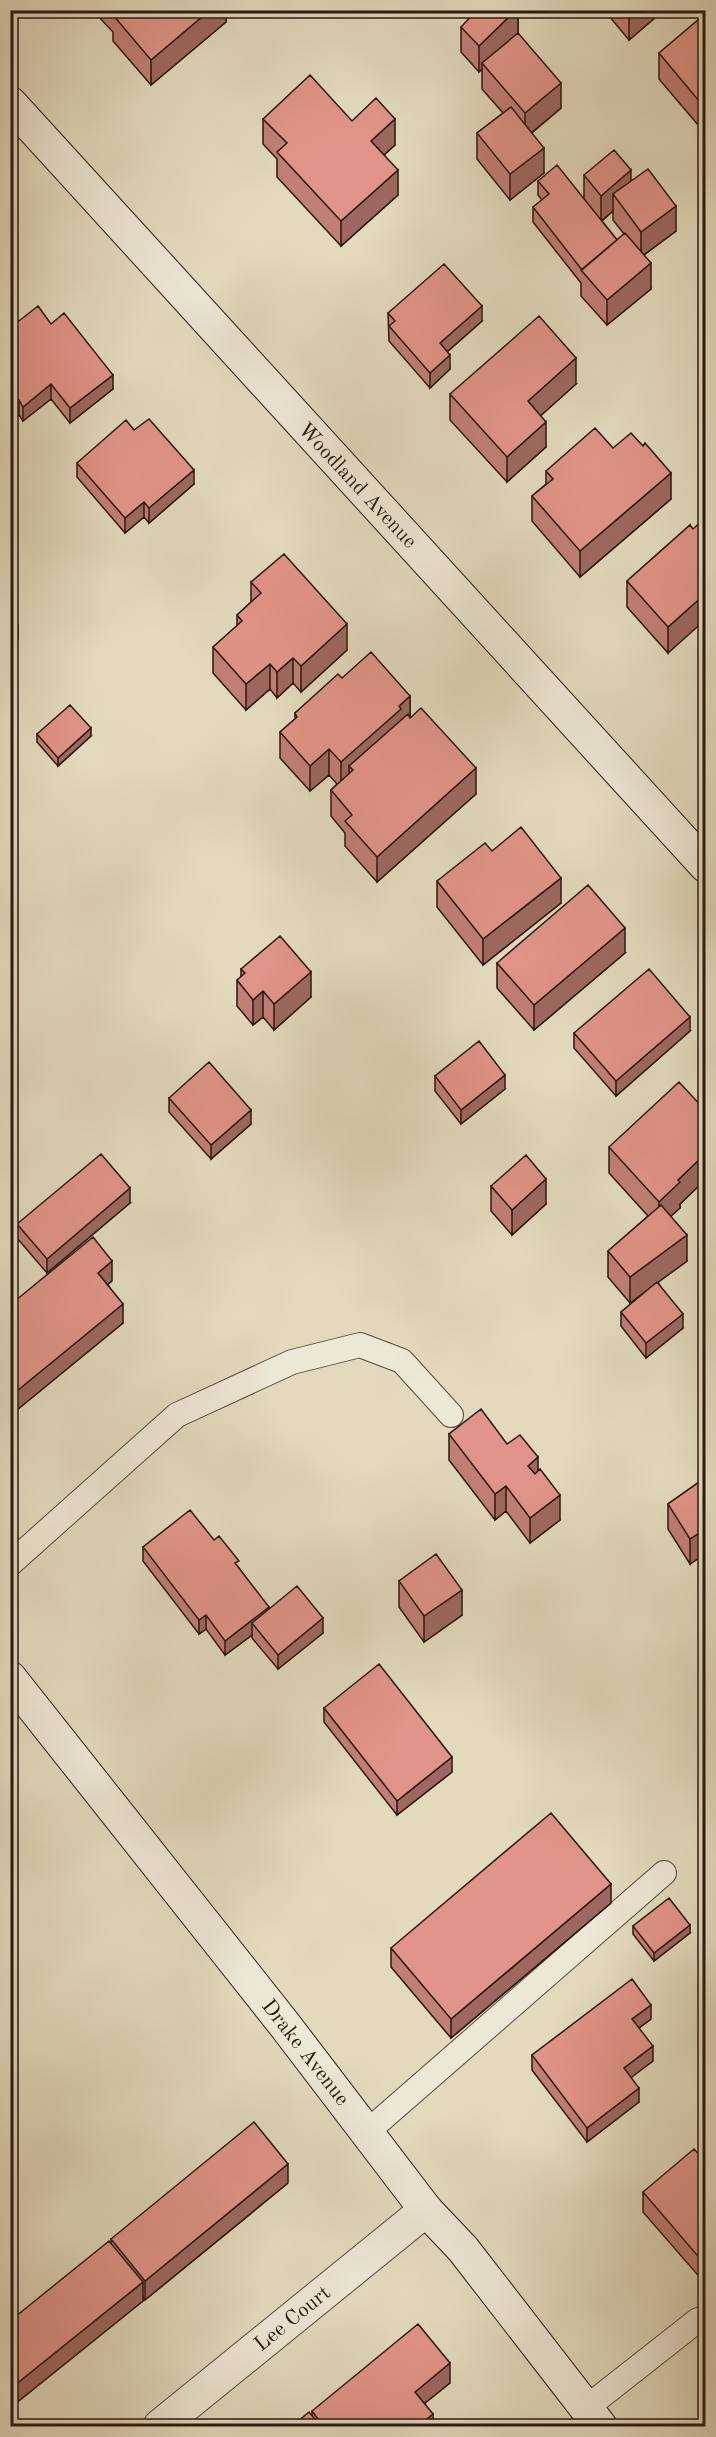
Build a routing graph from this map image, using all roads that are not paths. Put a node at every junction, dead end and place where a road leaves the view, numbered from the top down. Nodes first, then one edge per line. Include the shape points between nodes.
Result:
1 (10, 103) edge
2 (705, 866) edge
3 (451, 1415) dead end
4 (10, 1564) edge
5 (10, 1678) edge
6 (664, 1873) dead end
7 (368, 2132) junction
8 (426, 2210) junction
9 (698, 2320) dead end
10 (593, 2417) edge
11 (159, 2427) edge

1 - 2 street, Woodland Avenue
3 - 4 lane via 402,1361 360,1345 291,1362 177,1415
5 - 7 street, Drake Avenue
6 - 7 lane
7 - 8 street, Drake Avenue
8 - 10 street, Drake Avenue via 463,2249
8 - 11 street, Lee Court
9 - 10 lane

